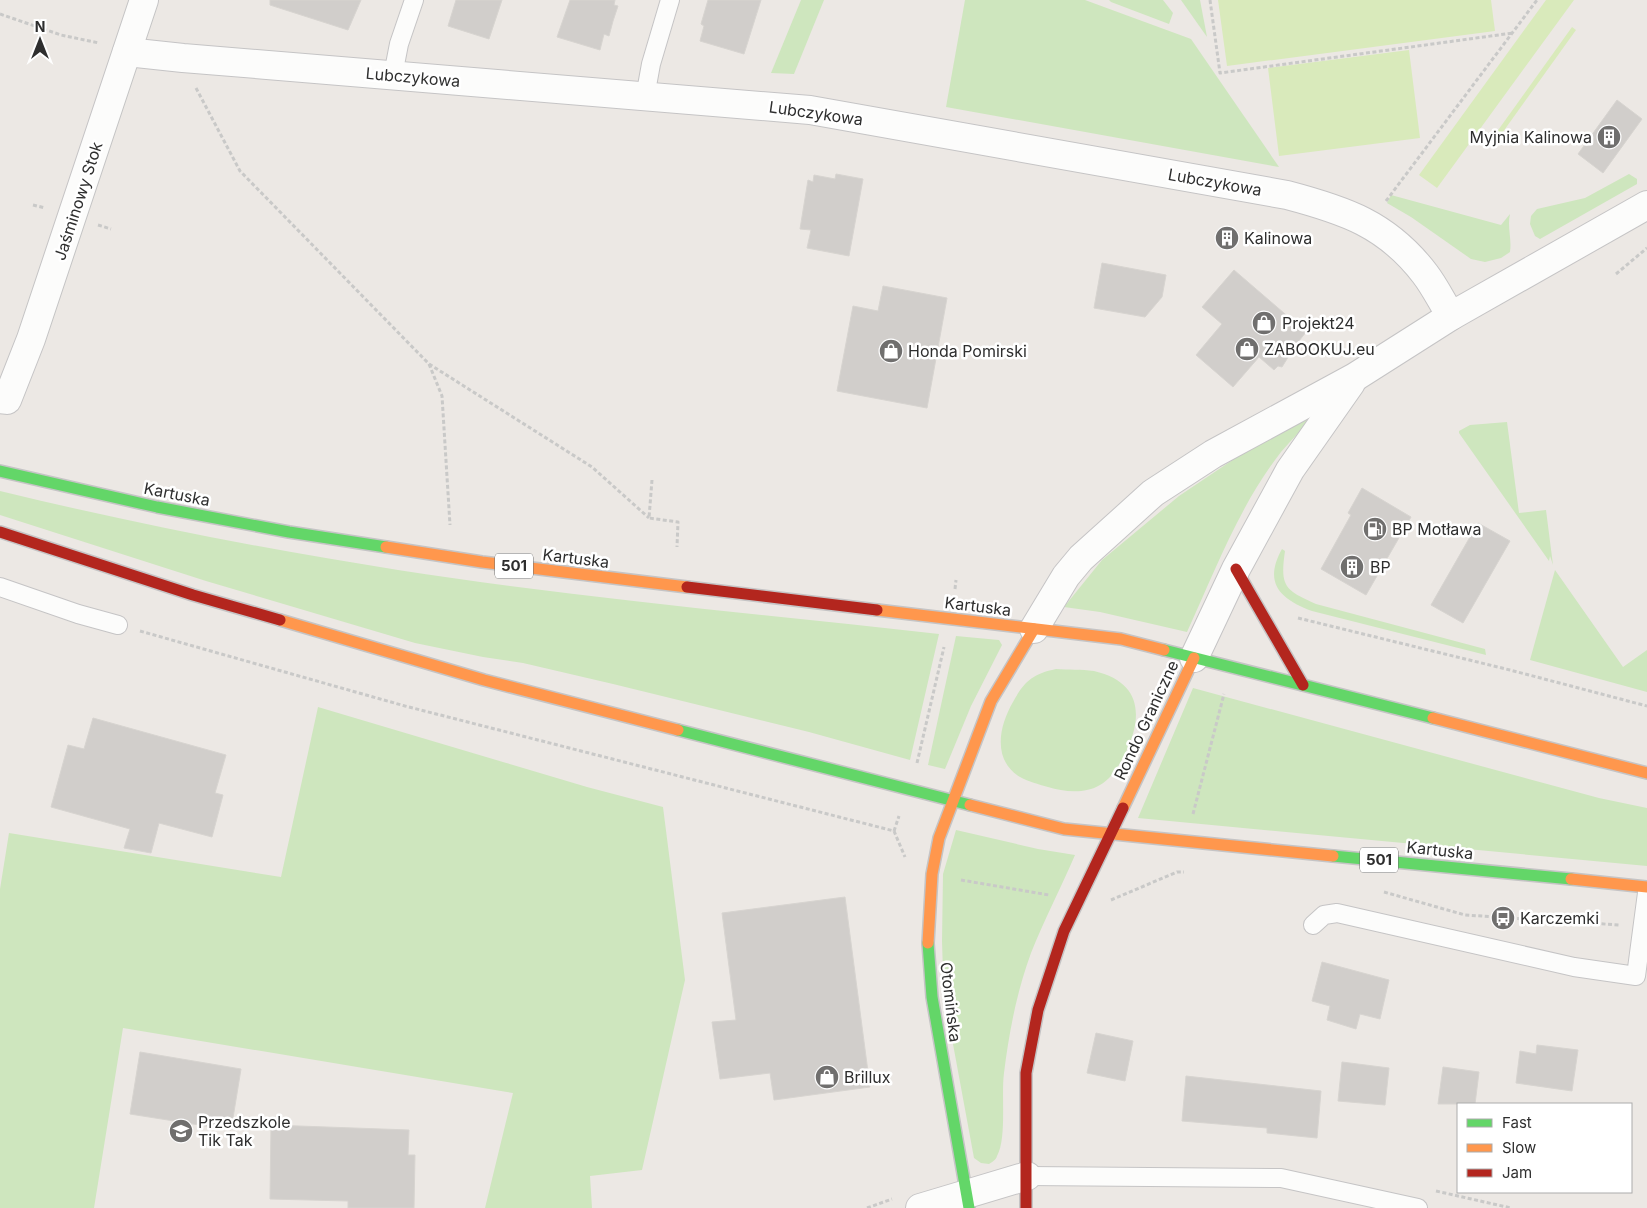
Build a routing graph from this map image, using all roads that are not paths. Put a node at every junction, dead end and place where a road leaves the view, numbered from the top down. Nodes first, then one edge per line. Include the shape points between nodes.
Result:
1 (144, 0) edge
2 (414, 0) edge
3 (670, 0) edge
4 (128, 52) junction
5 (393, 75) junction
6 (645, 97) junction
7 (1647, 205) edge
8 (1451, 316) junction
9 (1354, 378) junction
10 (3, 399) edge
11 (0, 471) edge
12 (0, 532) edge
13 (1236, 569) junction
14 (0, 587) edge
15 (118, 625) road end
16 (1034, 629) junction
17 (1194, 658) junction
18 (1303, 685) junction
19 (1647, 773) edge
20 (952, 800) junction
21 (1111, 833) junction
22 (1647, 887) edge
23 (1647, 893) edge
24 (1313, 925) dead end
25 (1642, 976) edge
26 (1026, 1176) junction
27 (968, 1201) edge
28 (920, 1208) edge
29 (1026, 1208) edge
30 (1418, 1208) edge

1 - 4 street, Jaśminowy Stok
2 - 5 lane
3 - 6 lane
4 - 5 street, Lubczykowa
4 - 10 street, Jaśminowy Stok via 31,339
5 - 6 street, Lubczykowa
6 - 8 street, Lubczykowa via 810,110 1287,195 1354,216 1384,233 1425,275
7 - 8 street
8 - 9 street
9 - 13 street via 1290,470
9 - 16 street via 1213,454 1153,493 1081,558 1066,576
11 - 16 main road, Kartuska / 501 via 157,507 289,532 482,562
12 - 20 main road, 501 via 193,595 484,680
13 - 17 street
13 - 18 main road
14 - 15 lane
16 - 17 main road, Rondo Graniczne / 501 via 1121,639
16 - 20 main road via 991,701
17 - 18 main road, 501
17 - 21 main road, Rondo Graniczne
18 - 19 main road, 501
20 - 21 main road, 501 via 1064,829
20 - 27 main road, Otomińska via 939,838 932,874 928,936 932,997
21 - 22 main road, Kartuska / 501
21 - 26 main road via 1064,930 1038,1010 1026,1073
23 - 25 lane via 1642,927
24 - 25 lane via 1324,915 1337,913 1574,967
26 - 27 street
26 - 29 main road
26 - 30 lane via 1281,1178
27 - 28 street

